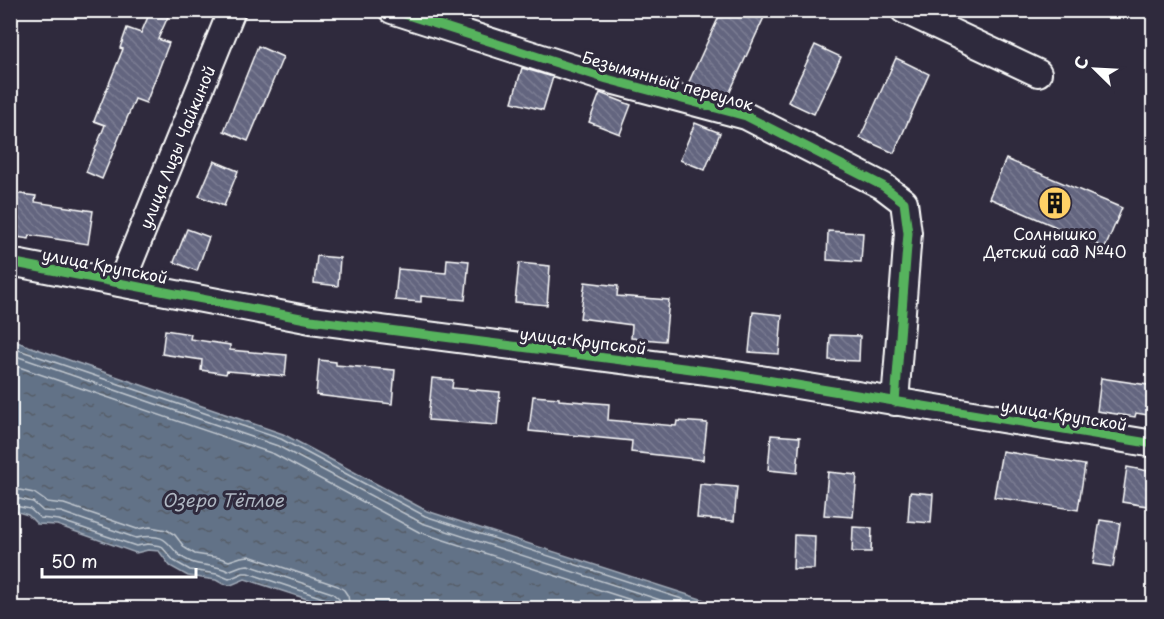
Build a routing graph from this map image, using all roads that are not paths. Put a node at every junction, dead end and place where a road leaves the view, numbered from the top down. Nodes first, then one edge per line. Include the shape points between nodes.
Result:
1 (232, 10) edge
2 (392, 10) edge
3 (904, 10) edge
4 (1038, 73) dead end
5 (10, 262) edge
6 (121, 283) junction
7 (895, 402) junction
8 (1154, 444) edge

1 - 6 street, улица Лизы Чайкиной
2 - 7 street, Безымянный переулок via 607,79 746,116 884,186 904,202 908,233
3 - 4 street
5 - 6 street, улица Крупской
6 - 7 street, улица Крупской via 310,320 730,374
7 - 8 street, улица Крупской

